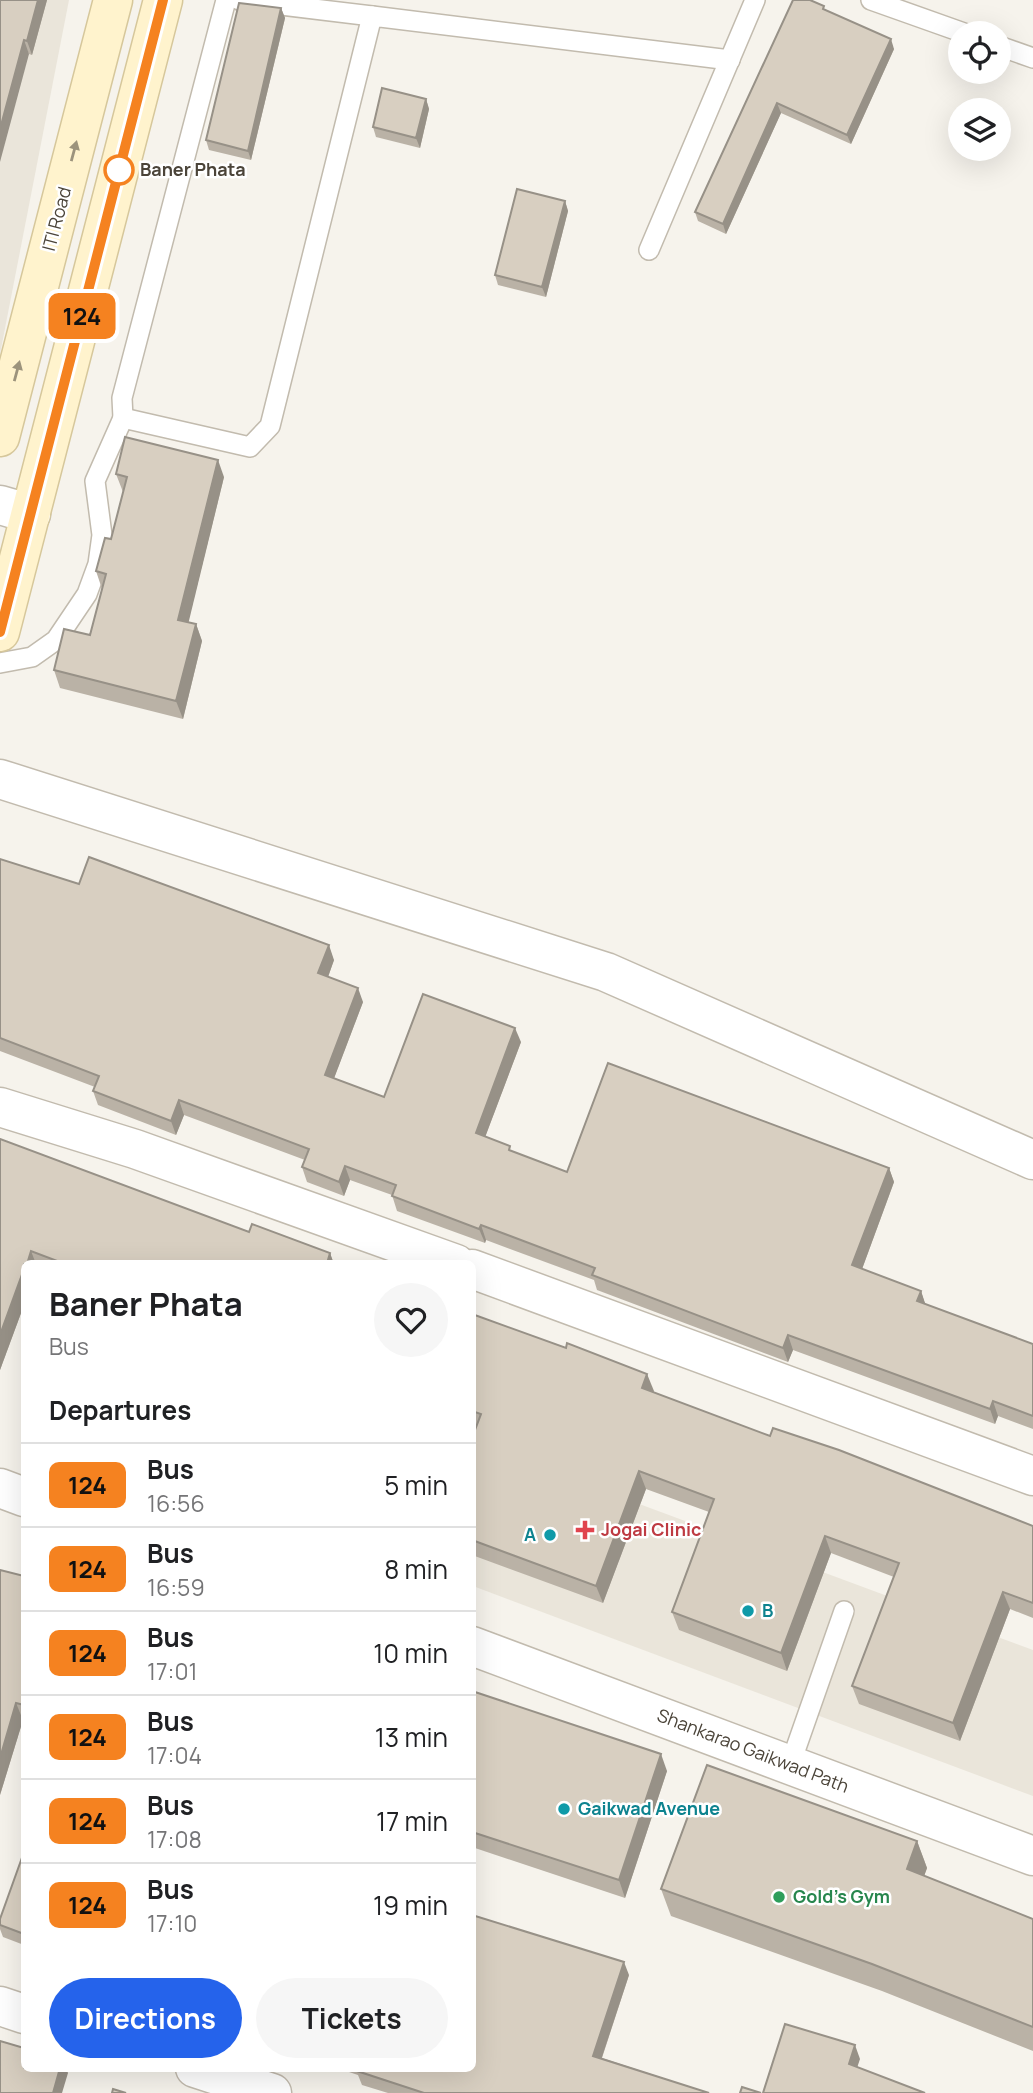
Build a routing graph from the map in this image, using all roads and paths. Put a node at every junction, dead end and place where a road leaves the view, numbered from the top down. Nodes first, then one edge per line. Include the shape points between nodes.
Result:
1 (113, 0) edge
2 (163, 0) edge
3 (226, 0) edge
4 (239, 0) edge
5 (755, 0) edge
6 (871, 0) edge
7 (372, 16) junction
8 (948, 27) edge
9 (1011, 50) edge
10 (1033, 58) edge
11 (730, 60) junction
12 (649, 250) dead end
13 (122, 418) junction
14 (0, 437) edge
15 (15, 509) edge
16 (0, 632) edge
17 (0, 663) edge
18 (0, 779) edge
19 (0, 1107) edge
20 (1033, 1160) edge
21 (445, 1260) edge
22 (476, 1270) edge
23 (1033, 1476) edge
24 (0, 1489) edge
25 (21, 1496) edge
26 (844, 1611) dead end
27 (476, 1647) edge
28 (790, 1765) junction
29 (1033, 1856) edge
30 (0, 2006) edge
31 (21, 2013) edge
32 (207, 2072) edge
33 (272, 2093) edge

14 -> 1 main road, ITI Road
2 - 15 main road
3 - 13 lane via 122,398
4 - 7 lane
5 - 11 lane
6 - 8 lane
7 - 11 lane
7 - 13 lane via 270,426 250,447
9 - 10 lane
11 - 12 lane
13 - 17 lane via 95,481 102,535 87,594 56,640 32,657
15 - 16 main road
18 - 20 street via 606,972
19 - 21 street via 135,1149
22 - 23 street
24 - 25 street
26 - 28 lane
27 - 28 street, Shankarao Gaikwad Path
28 - 29 street, Shankarao Gaikwad Path
30 - 31 street
32 - 33 street

